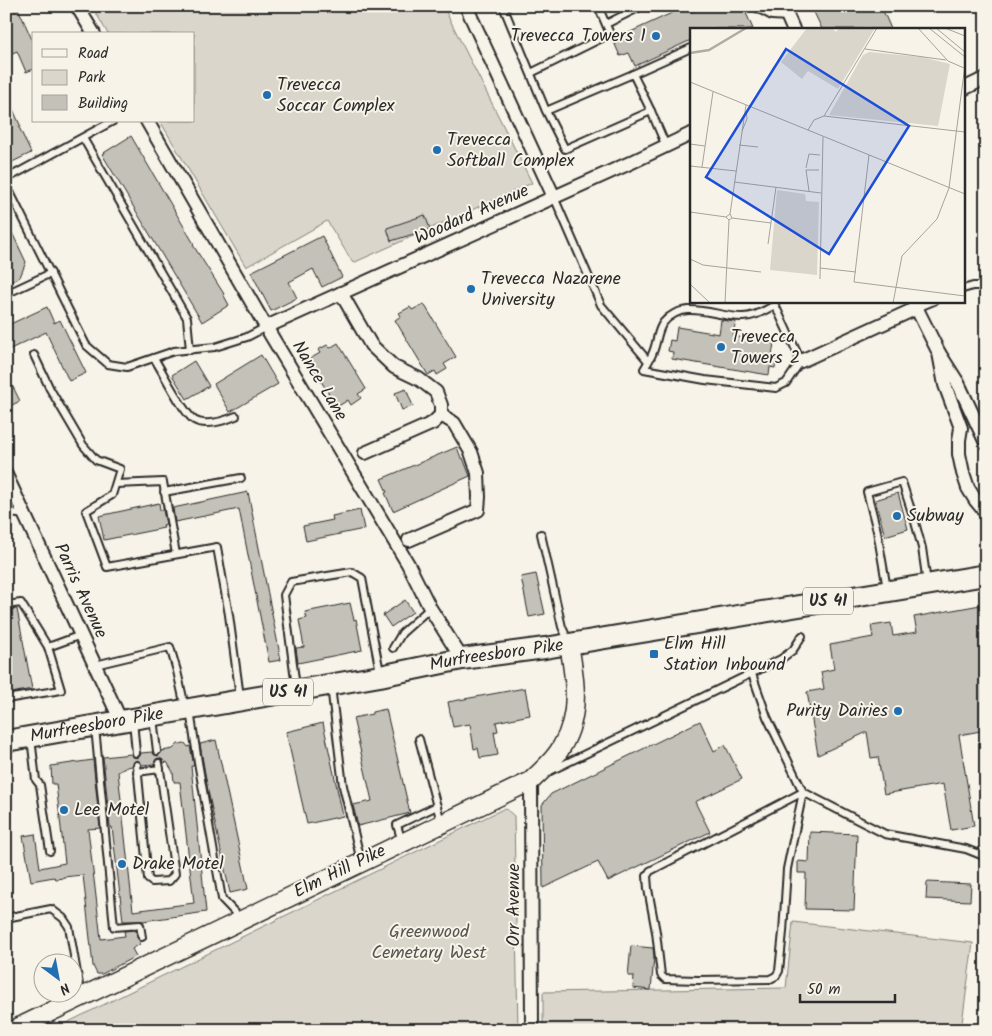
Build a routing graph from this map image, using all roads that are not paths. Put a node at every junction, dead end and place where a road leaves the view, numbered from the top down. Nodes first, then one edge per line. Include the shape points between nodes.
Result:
1 (77, 6) edge
2 (466, 6) edge
3 (504, 6) edge
4 (598, 6) edge
5 (642, 6) edge
6 (756, 6) edge
7 (788, 17) edge
8 (606, 24) junction
9 (93, 32) edge
10 (690, 48) edge
11 (532, 73) junction
12 (633, 74) junction
13 (986, 78) edge
14 (964, 89) edge
15 (651, 111) junction
16 (546, 112) junction
17 (111, 122) edge
18 (148, 122) edge
19 (690, 134) edge
20 (83, 138) junction
21 (666, 146) junction
22 (6, 179) edge
23 (6, 184) edge
24 (554, 197) junction
25 (51, 273) junction
26 (986, 288) edge
27 (964, 289) edge
28 (341, 292) junction
29 (6, 294) edge
30 (929, 302) edge
31 (774, 303) edge
32 (915, 305) edge
33 (266, 326) junction
34 (190, 350) junction
35 (939, 353) junction
36 (34, 355) dead end
37 (154, 358) junction
38 (800, 361) junction
39 (648, 362) junction
40 (441, 415) junction
41 (236, 416) dead end
42 (976, 422) junction
43 (961, 428) junction
44 (986, 443) edge
45 (365, 453) dead end
46 (6, 475) edge
47 (241, 478) dead end
48 (116, 484) junction
49 (164, 492) junction
50 (6, 512) edge
51 (986, 513) edge
52 (25, 515) junction
53 (540, 534) dead end
54 (409, 540) dead end
55 (176, 554) junction
56 (986, 575) edge
57 (928, 584) junction
58 (888, 591) junction
59 (6, 605) edge
60 (430, 608) junction
61 (81, 635) junction
62 (802, 636) dead end
63 (569, 644) junction
64 (48, 647) junction
65 (393, 648) dead end
66 (462, 659) junction
67 (95, 665) junction
68 (752, 674) junction
69 (380, 676) junction
70 (330, 685) junction
71 (296, 691) junction
72 (6, 698) edge
73 (241, 701) junction
74 (188, 710) junction
75 (153, 716) junction
76 (127, 720) junction
77 (94, 726) junction
78 (30, 737) junction
79 (419, 739) dead end
80 (6, 741) edge
81 (157, 751) dead end
82 (136, 754) dead end
83 (159, 766) joint
84 (531, 781) junction
85 (803, 792) junction
86 (437, 806) junction
87 (442, 824) junction
88 (402, 842) junction
89 (50, 852) dead end
90 (986, 857) edge
91 (361, 862) junction
92 (236, 914) junction
93 (6, 918) edge
94 (142, 937) dead end
95 (74, 954) edge
96 (82, 996) edge
97 (67, 1004) edge
98 (20, 1028) edge
99 (532, 1030) edge

1 - 9 street
2 - 24 street
3 - 11 lane
4 - 8 lane
5 - 8 lane
6 - 7 lane via 772,16
8 - 11 lane via 610,34
10 - 12 lane
11 - 16 lane
12 - 15 lane
12 - 16 lane
13 - 14 street
15 - 16 lane via 565,149
15 - 21 lane
17 - 20 lane
18 - 33 street, Nance Lane
19 - 21 street, Woodard Avenue
20 - 22 lane
20 - 34 lane via 187,318
21 - 24 street, Woodard Avenue
23 - 25 lane
24 - 28 street, Woodard Avenue
24 - 39 lane via 601,305
25 - 29 lane
25 - 37 lane via 86,345 108,364 127,367
26 - 27 lane
28 - 33 street, Woodard Avenue
28 - 40 street via 371,345 394,367 436,392
30 - 32 lane
31 - 38 lane
31 - 39 lane via 754,316 680,311 662,325
32 - 35 street
32 - 38 street
33 - 34 lane via 247,337 215,347
33 - 60 street, Nance Lane via 408,564
34 - 37 lane
35 - 42 street via 958,383
35 - 43 street via 945,385
36 - 48 lane via 50,389 84,445 96,460 120,469
37 - 41 lane via 186,412 196,421 226,421
38 - 39 lane via 786,383 776,388 644,369
40 - 45 street via 433,423
40 - 54 street via 454,423 471,452 478,473 478,510
42 - 43 street
42 - 44 street
43 - 51 street via 959,440 963,473 968,488
46 - 52 street, Parris Avenue
47 - 49 lane
48 - 49 lane via 163,482
48 - 55 lane via 112,496 86,511 107,567
49 - 55 lane
50 - 52 lane
52 - 61 street, Parris Avenue
53 - 63 lane
55 - 73 lane via 217,547
56 - 57 main road, Murfreesboro Pike / US 41
57 - 58 main road, Murfreesboro Pike / US 41
57 - 58 lane via 918,530 902,482 867,492
58 - 63 main road, Murfreesboro Pike / US 41
59 - 64 lane via 21,602
60 - 65 lane via 402,633
60 - 66 street, Nance Lane
61 - 64 lane
61 - 67 street, Parris Avenue
62 - 68 lane via 793,650
63 - 66 main road, Murfreesboro Pike / US 41
63 - 84 main road, Elm Hill Pike via 575,689 571,727 562,747
64 - 72 lane via 61,690
66 - 69 main road, Murfreesboro Pike / US 41
67 - 74 lane via 170,647
67 - 76 street, Parris Avenue
68 - 84 lane
68 - 85 lane via 767,717
69 - 70 main road, Murfreesboro Pike / US 41
69 - 71 lane via 362,578 352,572 300,580 291,582 284,595
70 - 71 main road, Murfreesboro Pike / US 41
70 - 91 lane via 343,786
71 - 73 main road, Murfreesboro Pike / US 41
73 - 74 main road, Murfreesboro Pike / US 41
74 - 75 main road, Murfreesboro Pike / US 41
74 - 92 lane via 222,899
75 - 76 main road, Murfreesboro Pike / US 41
75 - 81 lane
76 - 77 main road, Murfreesboro Pike / US 41
76 - 82 lane
77 - 78 main road, Murfreesboro Pike / US 41
77 - 94 lane via 114,927 140,925
78 - 80 main road, Murfreesboro Pike / US 41
78 - 89 lane
79 - 86 lane
83 - 83 lane via 175,874 169,881 152,882 148,879 137,769
84 - 87 main road, Elm Hill Pike
84 - 99 street, Orr Avenue
85 - 85 lane via 650,871 648,888 661,975 666,979 770,979 776,976 787,869
85 - 90 lane via 885,834 966,849
86 - 87 lane
86 - 88 lane via 397,825
87 - 88 main road, Elm Hill Pike
88 - 91 main road, Elm Hill Pike
91 - 92 main road, Elm Hill Pike
92 - 96 main road, Elm Hill Pike
93 - 95 lane via 51,909 69,927
97 - 98 main road, Elm Hill Pike

